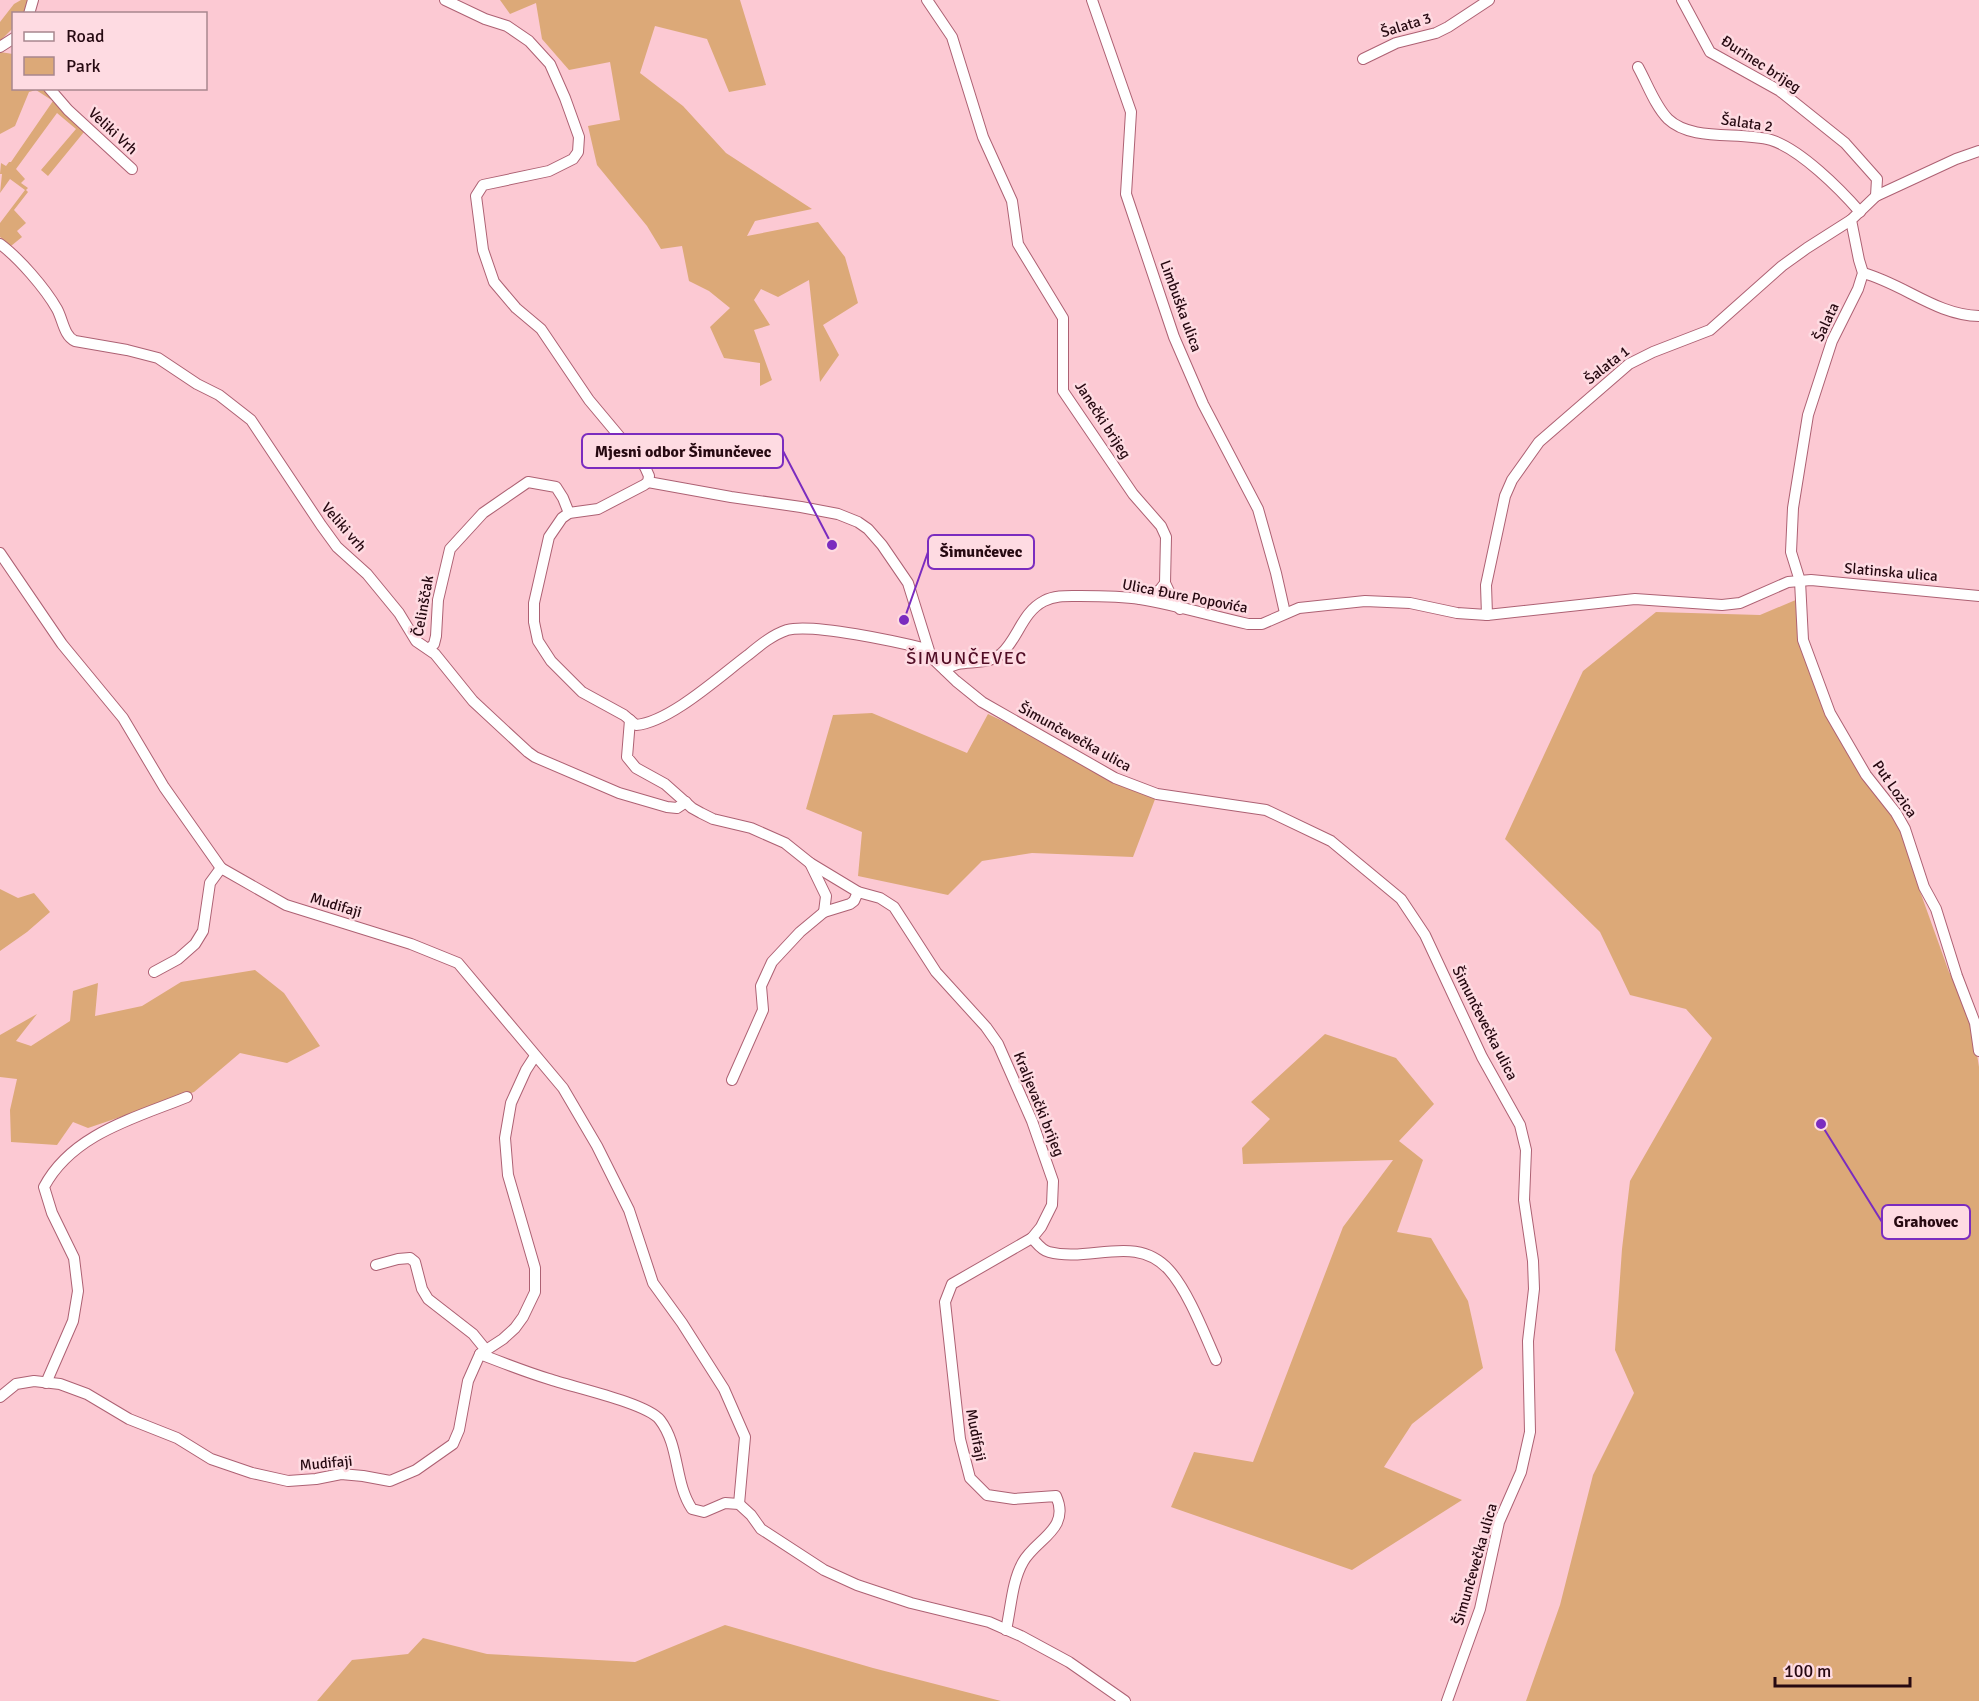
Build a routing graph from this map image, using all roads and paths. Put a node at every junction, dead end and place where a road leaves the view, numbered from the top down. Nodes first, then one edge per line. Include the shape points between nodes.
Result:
1 (445, 0) edge
2 (927, 0) edge
3 (1092, 0) edge
4 (1489, 0) edge
5 (1682, 0) edge
6 (1363, 59) dead end
7 (1638, 67) dead end
8 (51, 90) edge
9 (1979, 151) edge
10 (132, 169) dead end
11 (1876, 196) junction
12 (1856, 216) junction
13 (0, 244) edge
14 (1863, 273) junction
15 (1979, 316) edge
16 (648, 482) junction
17 (569, 513) junction
18 (0, 553) edge
19 (1800, 581) junction
20 (1165, 583) junction
21 (1979, 596) edge
22 (1139, 599) junction
23 (1180, 609) junction
24 (1285, 613) junction
25 (1487, 615) junction
26 (429, 649) junction
27 (927, 649) junction
28 (945, 670) junction
29 (630, 720) junction
30 (686, 802) junction
31 (810, 863) junction
32 (221, 868) junction
33 (858, 892) junction
34 (824, 912) junction
35 (154, 972) dead end
36 (1979, 1051) edge
37 (535, 1056) junction
38 (732, 1080) dead end
39 (186, 1097) dead end
40 (1032, 1238) junction
41 (376, 1266) dead end
42 (483, 1352) junction
43 (1216, 1360) dead end
44 (46, 1383) junction
45 (0, 1397) edge
46 (739, 1504) junction
47 (1006, 1630) junction
48 (1125, 1701) edge
49 (1447, 1701) edge

1 - 16 street via 507,26 529,41 550,64 565,98 579,137 578,152 573,159 549,171 483,185 476,196 483,250 494,282 516,308 542,329 589,400 645,466
2 - 20 street, Janečki brijeg via 952,37 983,137 1012,201 1018,244 1063,318 1063,391 1133,494 1161,526 1166,537
3 - 24 street, Limbuška ulica via 1131,112 1126,194 1174,336 1203,404 1258,509
4 - 6 street, Šalata 3 via 1437,33 1396,43
5 - 11 street, Đurinec brijeg via 1710,52 1780,91 1845,143 1877,179
7 - 12 street, Šalata 2 via 1673,123 1700,133 1757,137 1779,143 1801,156 1849,200
8 - 10 street, Veliki Vrh
9 - 11 street
11 - 12 street
12 - 14 street
12 - 25 street, Šalata 1 via 1782,266 1710,330 1629,364 1539,442 1505,496 1486,585
13 - 26 street, Veliki vrh via 57,309 70,338 158,358 219,395 251,420 337,547 367,574 416,641
14 - 15 street via 1944,310
14 - 19 street, Šalata via 1832,341 1808,415 1793,508 1791,552
16 - 17 street via 598,509
16 - 27 street, Šimunčevečka ulica via 838,514 858,522 882,545 908,583
17 - 26 street, Čelinščak via 556,487 528,482 483,513 450,549 438,600 436,636
17 - 29 street via 549,537 534,603 538,640 551,661 582,692
18 - 32 street via 62,644 123,718 164,787
19 - 21 street, Slatinska ulica
19 - 25 street, Ulica Đure Popovića via 1788,582 1740,603 1635,599
19 - 36 street, Put Lozica via 1806,652 1830,713 1866,775 1905,830 1975,1023
20 - 22 street via 1153,595
20 - 23 street
22 - 23 street, Ulica Đure Popovića
22 - 28 street, Ulica Đure Popovića via 1062,596 1044,601 1030,611 1000,654 991,660 956,664
23 - 24 street, Ulica Đure Popovića via 1248,624 1262,624
24 - 25 street, Ulica Đure Popovića via 1365,601 1410,603 1457,614
26 - 30 street, Veliki vrh via 473,701 536,757 619,793 667,807 677,808
27 - 28 street, Šimunčevečka ulica
27 - 29 street via 823,631 787,630 759,646 675,710 648,724 636,725
28 - 49 street, Šimunčevečka ulica via 982,702 1115,778 1157,794 1266,810 1331,841 1401,899 1425,936 1482,1057 1520,1125 1526,1150 1524,1200 1534,1289 1528,1341 1530,1432 1521,1472 1499,1522 1480,1609
29 - 30 street, Kraljevački brijeg via 627,757 636,768 666,784
30 - 31 street, Kraljevački brijeg via 713,819 751,828 785,843
31 - 33 street, Kraljevački brijeg
31 - 34 street, Kraljevački brijeg via 825,896
32 - 35 street via 210,883 203,930 195,944
32 - 37 street, Mudifaji via 286,904 458,963
33 - 34 street via 850,904
33 - 40 street, Kraljevački brijeg via 894,907 936,972 998,1044 1053,1180 1052,1205
34 - 38 street via 772,962 761,986 763,1010
37 - 42 street, Mudifaji via 511,1103 505,1138 508,1175 535,1268 535,1292 515,1328
37 - 46 street, Mudifaji via 563,1088 597,1146 629,1210 653,1283 724,1389 745,1437
39 - 44 street via 104,1130 52,1171 44,1187 74,1258 78,1291 73,1321
40 - 43 street via 1049,1252 1145,1252 1156,1258 1180,1287
40 - 47 street, Mudifaji via 952,1284 945,1302 960,1439 970,1478 987,1495 1014,1499 1056,1496 1059,1503 1059,1517 1051,1533 1023,1561
41 - 42 street via 398,1259 410,1258 415,1262 428,1299 473,1334
42 - 44 street, Mudifaji via 468,1380 453,1444 416,1470 390,1481 340,1474 288,1481 252,1473 211,1459 87,1394
42 - 46 street via 548,1379 629,1403 658,1417 671,1437 683,1496 692,1509 704,1512 725,1503
44 - 45 street, Mudifaji via 16,1384
46 - 47 street via 761,1529 824,1570 911,1603 989,1622
47 - 48 street via 1069,1662

